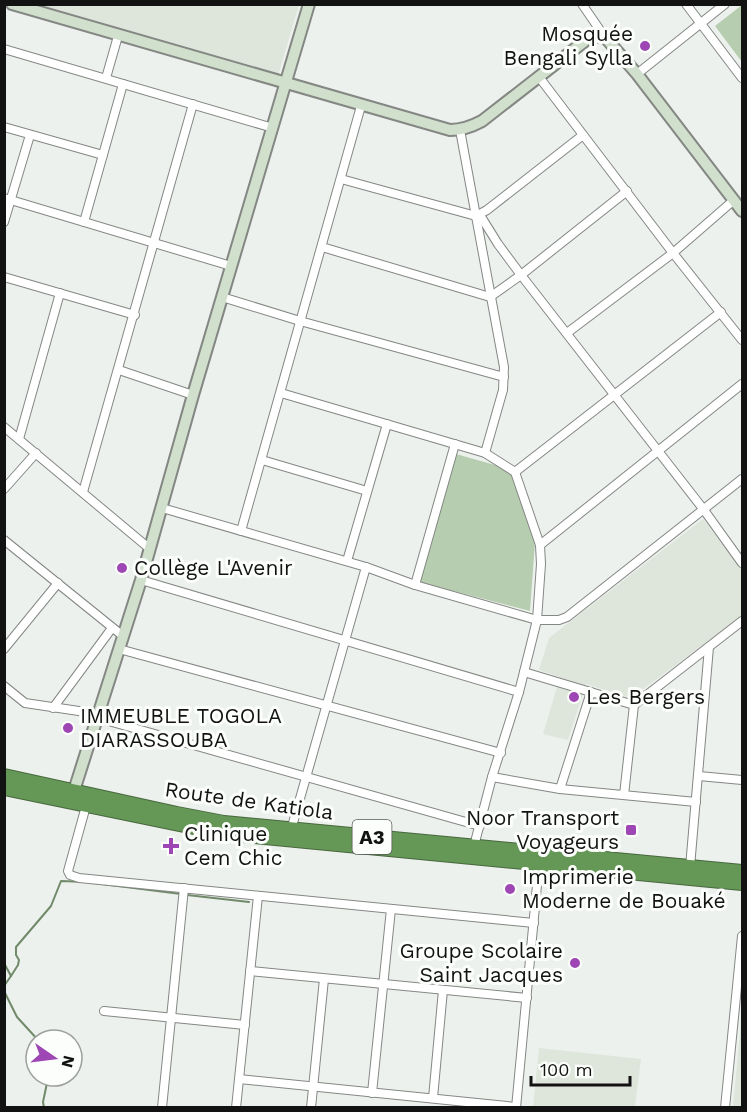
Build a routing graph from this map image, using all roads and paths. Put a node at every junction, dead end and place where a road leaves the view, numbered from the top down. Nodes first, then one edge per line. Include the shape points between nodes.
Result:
1 (12, 4) edge
2 (309, 4) edge
3 (582, 4) edge
4 (686, 4) edge
5 (725, 4) edge
6 (701, 24) junction
7 (118, 36) junction
8 (604, 36) junction
9 (5, 49) edge
10 (637, 74) junction
11 (539, 77) junction
12 (106, 78) junction
13 (742, 78) edge
14 (123, 84) junction
15 (286, 84) junction
16 (193, 104) junction
17 (361, 106) junction
18 (4, 127) edge
19 (273, 128) junction
20 (460, 130) junction
21 (30, 135) junction
22 (583, 135) junction
23 (103, 155) junction
24 (341, 178) junction
25 (627, 191) junction
26 (738, 197) edge
27 (8, 199) edge
28 (742, 211) edge
29 (478, 215) junction
30 (4, 222) edge
31 (84, 222) junction
32 (154, 243) junction
33 (322, 247) junction
34 (673, 253) junction
35 (231, 266) junction
36 (521, 275) junction
37 (4, 277) edge
38 (60, 293) junction
39 (222, 297) junction
40 (490, 297) junction
41 (721, 312) junction
42 (135, 315) junction
43 (300, 321) junction
44 (567, 333) junction
45 (742, 340) edge
46 (119, 370) junction
47 (504, 377) junction
48 (742, 384) edge
49 (281, 393) junction
50 (192, 395) junction
51 (615, 396) junction
52 (387, 424) junction
53 (4, 427) edge
54 (19, 439) junction
55 (455, 444) junction
56 (658, 451) junction
57 (36, 453) junction
58 (486, 453) junction
59 (262, 460) junction
60 (515, 472) junction
61 (742, 479) edge
62 (4, 489) edge
63 (367, 490) junction
64 (83, 492) junction
65 (162, 508) junction
66 (704, 510) junction
67 (241, 531) junction
68 (4, 540) edge
69 (540, 545) junction
70 (150, 549) junction
71 (347, 561) junction
72 (742, 563) edge
73 (366, 567) junction
74 (141, 580) junction
75 (58, 584) junction
76 (415, 585) junction
77 (537, 620) junction
78 (742, 621) edge
79 (112, 628) junction
80 (123, 636) junction
81 (345, 641) junction
82 (709, 646) junction
83 (4, 649) edge
84 (119, 649) junction
85 (524, 672) junction
86 (4, 686) edge
87 (519, 692) junction
88 (591, 692) junction
89 (633, 705) junction
90 (325, 707) junction
91 (53, 708) junction
92 (98, 716) junction
93 (501, 753) junction
94 (4, 776) edge
95 (699, 776) junction
96 (492, 777) junction
97 (304, 778) junction
98 (742, 780) edge
99 (4, 788) edge
100 (560, 789) junction
101 (624, 795) junction
102 (72, 797) junction
103 (696, 802) junction
104 (86, 806) junction
105 (480, 826) junction
106 (291, 830) junction
107 (474, 846) junction
108 (539, 864) junction
109 (690, 867) junction
110 (742, 872) edge
111 (742, 883) edge
112 (184, 888) junction
113 (258, 896) junction
114 (391, 909) junction
115 (534, 923) junction
116 (742, 936) edge
117 (250, 971) junction
118 (324, 979) junction
119 (383, 984) junction
120 (443, 990) junction
121 (527, 998) junction
122 (104, 1011) dead end
123 (171, 1017) junction
124 (245, 1025) junction
125 (239, 1079) junction
126 (312, 1088) junction
127 (372, 1093) junction
128 (433, 1098) junction
129 (162, 1107) edge
130 (236, 1107) edge
131 (311, 1107) edge
132 (516, 1107) edge
133 (725, 1107) edge

1 - 7 street
2 - 15 street
3 - 8 street
4 - 6 street
5 - 6 street
6 - 10 street
6 - 13 street
7 - 12 street
7 - 15 street
8 - 10 street
8 - 11 street via 590,37
9 - 12 street
10 - 26 street
11 - 20 street via 482,121
11 - 22 street
12 - 14 street
14 - 16 street
14 - 23 street
15 - 17 street
15 - 19 street
16 - 19 street
16 - 32 street
17 - 20 street
17 - 24 street
18 - 21 street
19 - 35 street
20 - 29 street
21 - 23 street
21 - 27 street
22 - 25 street
22 - 29 street
23 - 31 street
24 - 29 street
24 - 33 street
25 - 34 street
25 - 36 street
26 - 28 street
26 - 34 street
27 - 30 street
27 - 31 street
29 - 36 street
29 - 40 street
31 - 32 street
32 - 35 street
32 - 42 street
33 - 40 street
33 - 43 street
34 - 41 street
34 - 44 street
35 - 39 street
36 - 40 street
36 - 44 street
37 - 38 street
38 - 42 street
38 - 54 street
39 - 43 street
39 - 50 street
40 - 47 street
41 - 45 street
41 - 51 street
42 - 46 street
43 - 47 street
43 - 49 street
44 - 51 street
46 - 50 street
46 - 64 street
47 - 58 street
48 - 56 street
49 - 52 street
49 - 59 street
50 - 65 street
51 - 56 street
51 - 60 street
52 - 55 street
52 - 63 street
53 - 54 street
54 - 57 street
55 - 58 street
55 - 76 street
56 - 66 street
56 - 69 street
57 - 62 street
57 - 64 street
58 - 60 street
59 - 63 street
59 - 67 street
60 - 69 street
61 - 66 street
63 - 71 street
64 - 70 street
65 - 67 street
65 - 70 street
66 - 72 street
66 - 77 street via 567,617
67 - 71 street
68 - 75 street
69 - 77 street
70 - 74 street
71 - 73 street
73 - 76 street
73 - 81 street
74 - 80 street
74 - 81 street
75 - 79 street
75 - 83 street
76 - 77 street
77 - 85 street
78 - 82 street
79 - 80 street
79 - 91 street
80 - 84 street
81 - 87 street
81 - 90 street
82 - 89 street
82 - 95 street
84 - 90 street
84 - 92 street
85 - 87 street
85 - 88 street
86 - 91 street via 25,703
87 - 93 street
88 - 89 street
88 - 100 street
89 - 101 street
90 - 93 street
90 - 97 street
91 - 92 street
92 - 97 street
92 - 102 street
93 - 96 street
94 - 102 highway, Route de Katiola / A3
95 - 98 street
95 - 103 street
96 - 100 street
96 - 105 street
97 - 105 street
97 - 106 street
99 - 102 highway, Route de Katiola / A3
100 - 101 street
101 - 103 street
102 - 104 highway, Route de Katiola / A3
102 - 106 highway, Route de Katiola / A3
103 - 109 street
104 - 108 highway, Route de Katiola / A3 via 223,833
104 - 112 street via 70,875
105 - 107 street
106 - 107 highway, Route de Katiola / A3
107 - 109 highway, Route de Katiola / A3
108 - 111 highway, Route de Katiola / A3
108 - 115 street
109 - 110 highway, Route de Katiola / A3
112 - 113 street
112 - 123 street
113 - 114 street
113 - 117 street
114 - 115 street
114 - 119 street
115 - 121 street
116 - 133 street
117 - 118 street
117 - 124 street
118 - 119 street
118 - 126 street
119 - 120 street
119 - 127 street
120 - 121 street
120 - 128 street
121 - 132 street
122 - 123 street
123 - 124 street
123 - 129 street
124 - 125 street
125 - 126 street
125 - 130 street
126 - 127 street
126 - 131 street
127 - 128 street
128 - 132 street

